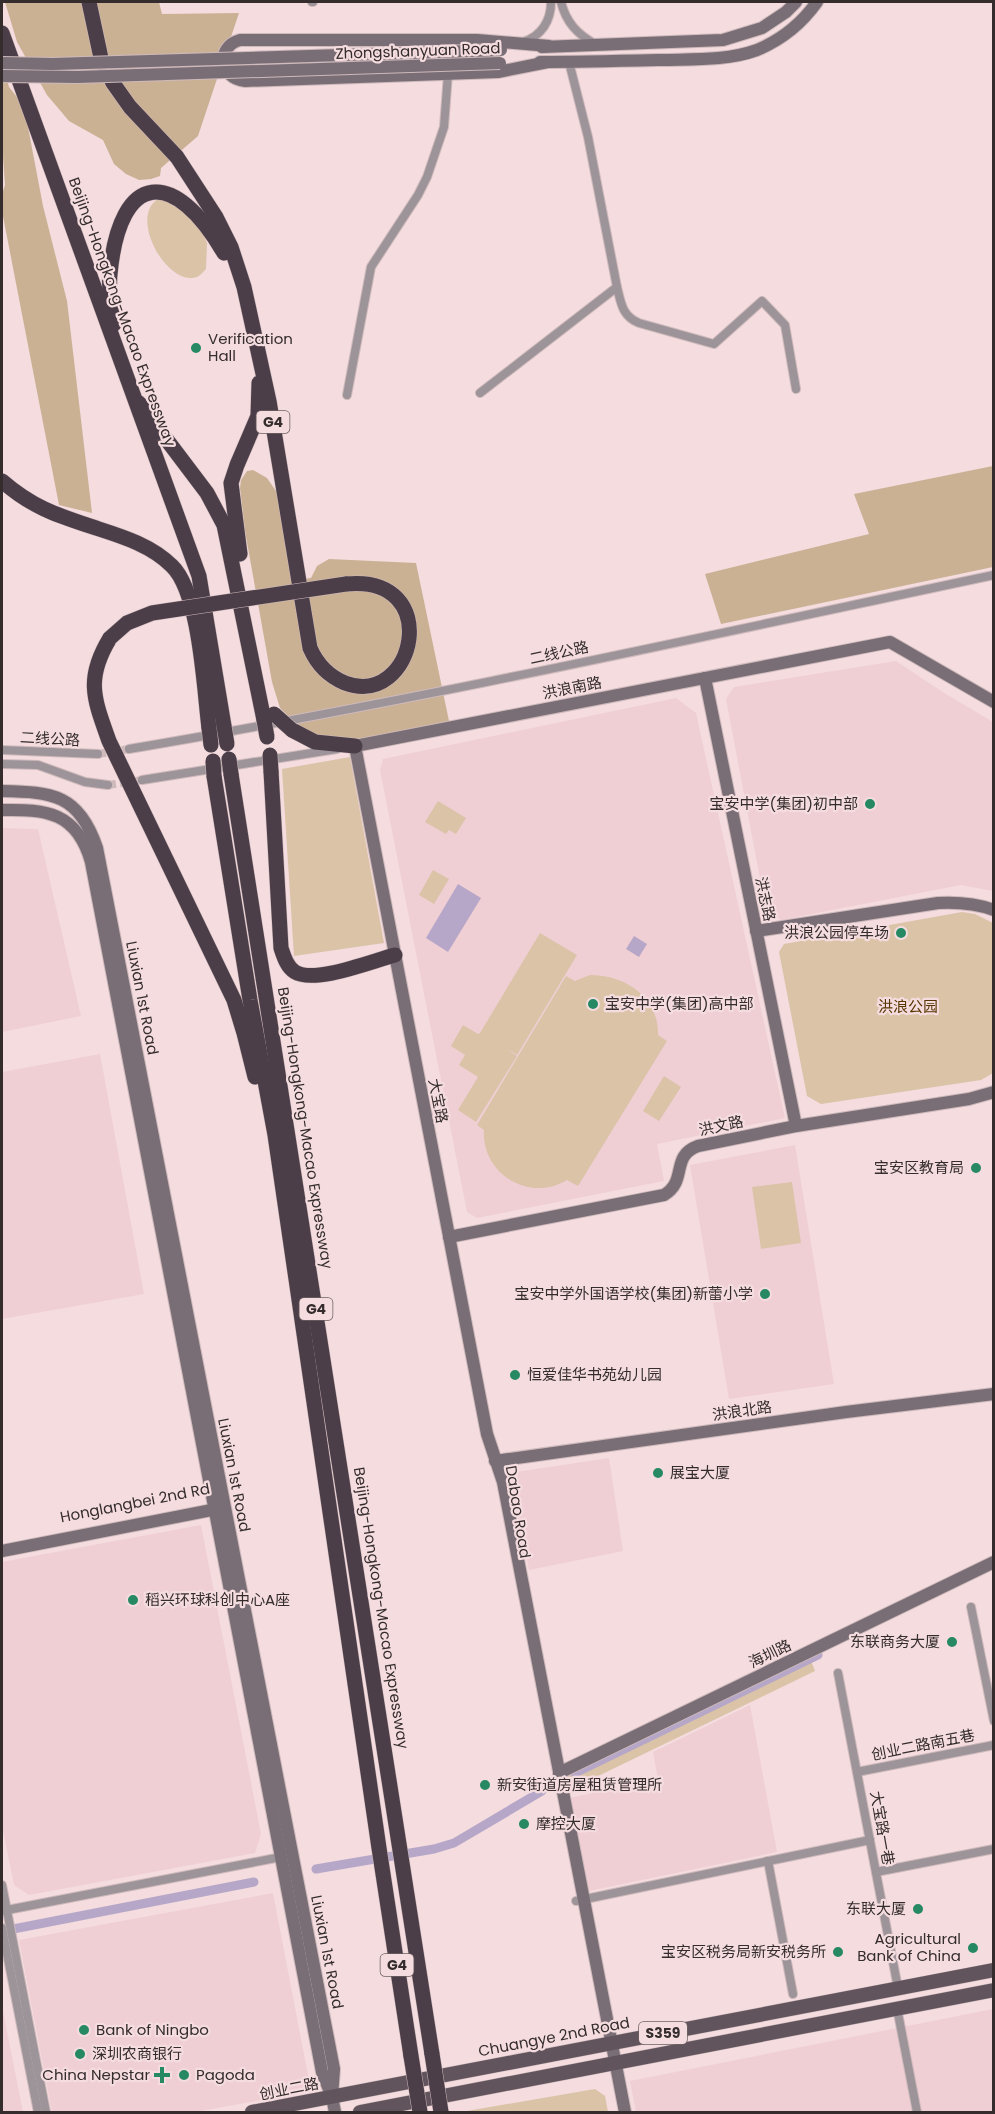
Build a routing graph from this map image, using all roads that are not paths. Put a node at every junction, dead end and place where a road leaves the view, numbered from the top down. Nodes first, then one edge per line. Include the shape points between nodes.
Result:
1 (89, 2) edge
2 (551, 2) edge
3 (561, 2) edge
4 (796, 2) edge
5 (817, 2) edge
6 (2, 33) edge
7 (519, 43) junction
8 (595, 45) junction
9 (549, 46) junction
10 (500, 56) junction
11 (548, 62) junction
12 (569, 62) junction
13 (2, 63) edge
14 (448, 74) junction
15 (2, 76) edge
16 (617, 287) junction
17 (261, 361) junction
18 (122, 368) junction
19 (129, 387) junction
20 (796, 389) dead end
21 (480, 393) dead end
22 (346, 395) dead end
23 (259, 397) junction
24 (2, 481) edge
25 (993, 574) edge
26 (705, 678) junction
27 (993, 702) edge
28 (269, 717) junction
29 (216, 727) junction
30 (355, 746) junction
31 (2, 750) edge
32 (129, 750) tunnel mouth
33 (98, 754) tunnel mouth
34 (2, 764) edge
35 (142, 780) tunnel mouth
36 (108, 785) tunnel mouth
37 (2, 791) edge
38 (2, 810) edge
39 (95, 861) junction
40 (993, 910) edge
41 (756, 931) junction
42 (395, 956) junction
43 (993, 1092) edge
44 (796, 1126) junction
45 (282, 1193) junction
46 (449, 1237) junction
47 (993, 1394) edge
48 (495, 1461) junction
49 (218, 1506) junction
50 (186, 1515) junction
51 (220, 1538) junction
52 (2, 1544) edge
53 (2, 1551) edge
54 (993, 1562) edge
55 (971, 1607) dead end
56 (838, 1673) dead end
57 (991, 1691) edge
58 (993, 1720) edge
59 (993, 1745) edge
60 (858, 1772) junction
61 (559, 1773) junction
62 (870, 1840) junction
63 (993, 1849) edge
64 (281, 1857) junction
65 (768, 1861) junction
66 (876, 1872) junction
67 (2, 1885) edge
68 (580, 1900) junction
69 (4, 1911) edge
70 (5, 1927) edge
71 (8, 1942) junction
72 (993, 1970) edge
73 (898, 1988) junction
74 (993, 1990) edge
75 (793, 1994) dead end
76 (897, 2008) junction
77 (608, 2043) junction
78 (612, 2063) junction
79 (332, 2097) junction
80 (38, 2112) edge
81 (46, 2112) edge
82 (252, 2112) edge
83 (335, 2112) edge
84 (360, 2112) edge
85 (420, 2112) edge
86 (441, 2112) edge
87 (617, 2112) edge
88 (625, 2112) edge
89 (917, 2112) edge

1 - 17 highway, Beijing-Hongkong-Macao Expressway / G4 via 101,58 113,83 181,163 231,247
2 - 7 street via 544,28
3 - 8 street via 574,28
4 - 8 main road, Zhongshanyuan Road via 772,22 738,37
5 - 12 main road, Zhongshanyuan Road via 788,32 746,53 702,59
6 - 18 highway, Beijing-Hongkong-Macao Expressway / G4
7 - 9 main road
7 - 14 main road via 240,40 227,48 223,58 227,72 240,80
8 - 9 main road, Zhongshanyuan Road
9 - 10 main road, Zhongshanyuan Road
10 - 11 main road, Zhongshanyuan Road
10 - 13 main road, Zhongshanyuan Road, bridge
10 - 15 main road, Zhongshanyuan Road, bridge via 78,77
11 - 12 main road, Zhongshanyuan Road
11 - 14 main road via 498,72
12 - 16 street
14 - 22 street via 444,126 427,177 371,267
16 - 20 street via 624,311 634,321 714,344 762,301 785,325
16 - 21 street
17 - 23 highway
17 - 45 highway, Beijing-Hongkong-Macao Expressway / G4, bridge via 269,401 308,642 318,662 332,676 350,684 371,684 389,675 404,658 410,643 409,621 401,604 386,590 367,584 346,584 152,613 127,623 110,638 97,660 94,686 109,741 234,1000
18 - 19 highway, Beijing-Hongkong-Macao Expressway / G4
18 - 23 highway via 110,296 114,248 132,203 143,194 166,193 188,204 224,253
19 - 28 highway via 207,493 224,525
19 - 29 highway, Beijing-Hongkong-Macao Expressway / G4 via 199,576
23 - 28 highway via 258,416 233,474 231,491
24 - 29 highway, G4 via 17,495 49,513 126,538 173,567 181,578 195,621
25 - 32 street, 二线公路 via 458,688
26 - 27 main road, 洪浪南路 via 890,642
26 - 30 main road, 洪浪南路
26 - 41 main road, 洪志路
28 - 30 highway, bridge via 315,742
28 - 42 highway, bridge via 267,737 285,961 294,972 307,976
29 - 45 highway, Beijing-Hongkong-Macao Expressway / G4, bridge via 213,761
29 - 86 highway, Beijing-Hongkong-Macao Expressway / G4, bridge via 229,759
30 - 35 street, 洪浪南路
30 - 42 main road, 大宝路
31 - 33 street, 二线公路
34 - 36 street via 38,765 93,784
37 - 39 main road via 42,792 68,803 90,829
38 - 39 main road via 44,811 60,818 81,838
39 - 49 main road, Liuxian 1st Road
40 - 41 main road via 975,904 938,903
41 - 44 main road, 洪志路
42 - 46 main road, 大宝路
43 - 44 main road, 洪文路
44 - 46 main road, 洪文路 via 691,1148 682,1158 676,1186 664,1195
45 - 85 highway, Beijing-Hongkong-Macao Expressway / G4, bridge
46 - 48 main road, 大宝路
47 - 48 main road, 洪浪北路
48 - 61 main road, Dabao Road via 503,1482
48 - 68 main road, Dabao Road via 495,1482
49 - 50 main road, Honglangbei 2nd Rd
49 - 51 main road, Liuxian 1st Road
49 - 52 main road, Honglangbei 2nd Rd
49 - 79 main road, Liuxian 1st Road via 334,2069
50 - 51 main road via 206,1517
50 - 53 main road, Honglangbei 2nd Rd
51 - 64 main road, Liuxian 1st Road
54 - 61 main road, 海圳路
55 - 57 street
56 - 60 street, 大宝路一巷
57 - 58 street
59 - 60 street, 创业二路南五巷
60 - 62 street, 大宝路一巷
61 - 68 main road, Dabao Road
62 - 65 street
62 - 66 street, 大宝路一巷
63 - 66 street
64 - 69 street
64 - 79 main road, Liuxian 1st Road via 322,2072
65 - 68 street
65 - 75 street
66 - 73 street, 大宝路一巷
67 - 69 street
68 - 77 main road, Dabao Road
69 - 70 street
70 - 71 street
71 - 80 street
71 - 81 street
72 - 73 main road, Chuangye 2nd Road / S359
73 - 77 main road, Chuangye 2nd Road / S359
74 - 76 main road, S359
76 - 78 main road, S359
76 - 89 street
77 - 78 main road, Dabao Road
77 - 79 main road, Chuangye 2nd Road / S359
78 - 84 main road, S359
78 - 87 main road, Dabao Road
78 - 88 main road, Dabao Road
79 - 82 main road, 创业二路 / S359
79 - 83 main road, Liuxian 1st Road

